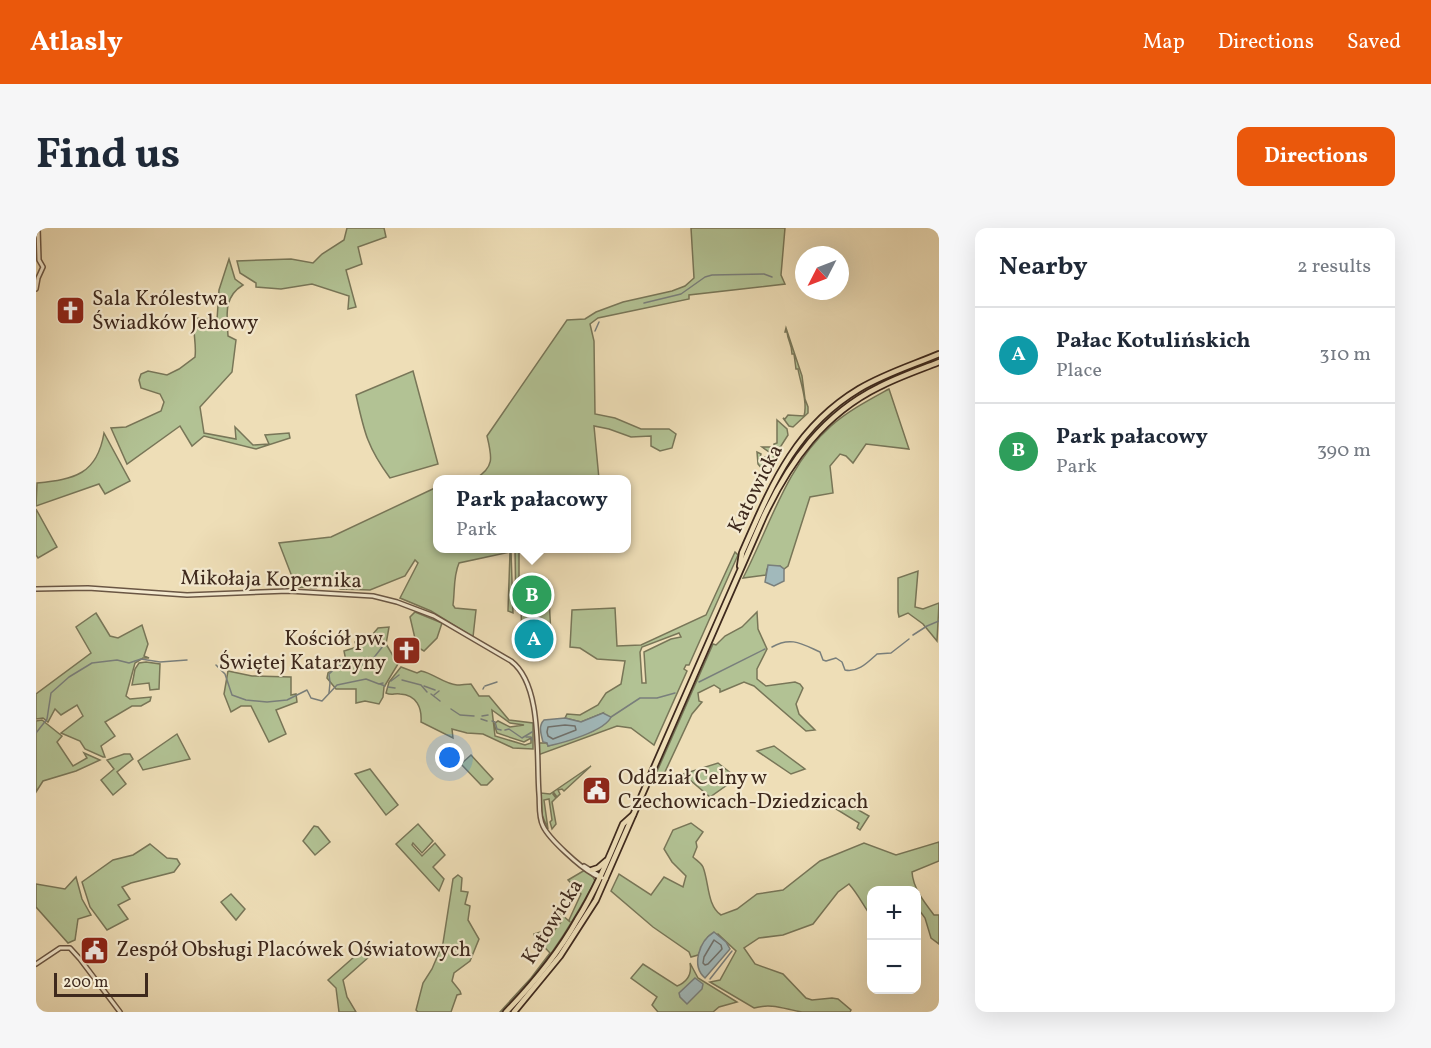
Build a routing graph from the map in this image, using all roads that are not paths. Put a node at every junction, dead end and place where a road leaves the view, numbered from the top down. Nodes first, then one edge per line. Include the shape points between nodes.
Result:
1 (38, 228) edge
2 (37, 251) edge
3 (37, 260) edge
4 (38, 273) edge
5 (36, 287) edge
6 (939, 354) edge
7 (939, 362) edge
8 (739, 574) junction
9 (36, 589) edge
10 (635, 813) junction
11 (608, 860) junction
12 (582, 866) junction
13 (591, 870) junction
14 (603, 878) junction
15 (36, 964) edge
16 (120, 1012) edge
17 (507, 1012) edge
18 (514, 1012) edge

1 - 2 street
2 - 3 street
3 - 4 street via 43,267
4 - 5 street
6 - 8 main road, Katowicka via 860,388 836,404 807,432 776,477 742,553
7 - 8 main road, Katowicka via 864,395 813,437 779,484
8 - 10 main road, Katowicka
9 - 12 street, Mikołaja Kopernika via 88,588 187,595 288,591 379,597 446,623 511,661 521,672 535,706 542,825
10 - 11 main road, Katowicka via 623,824
10 - 14 main road, Katowicka
11 - 13 main road
11 - 14 main road, Katowicka
12 - 13 street
12 - 14 street
13 - 14 street
14 - 17 main road, Katowicka via 560,948
14 - 18 main road, Katowicka via 584,921 564,952
15 - 16 street via 60,948 70,948

